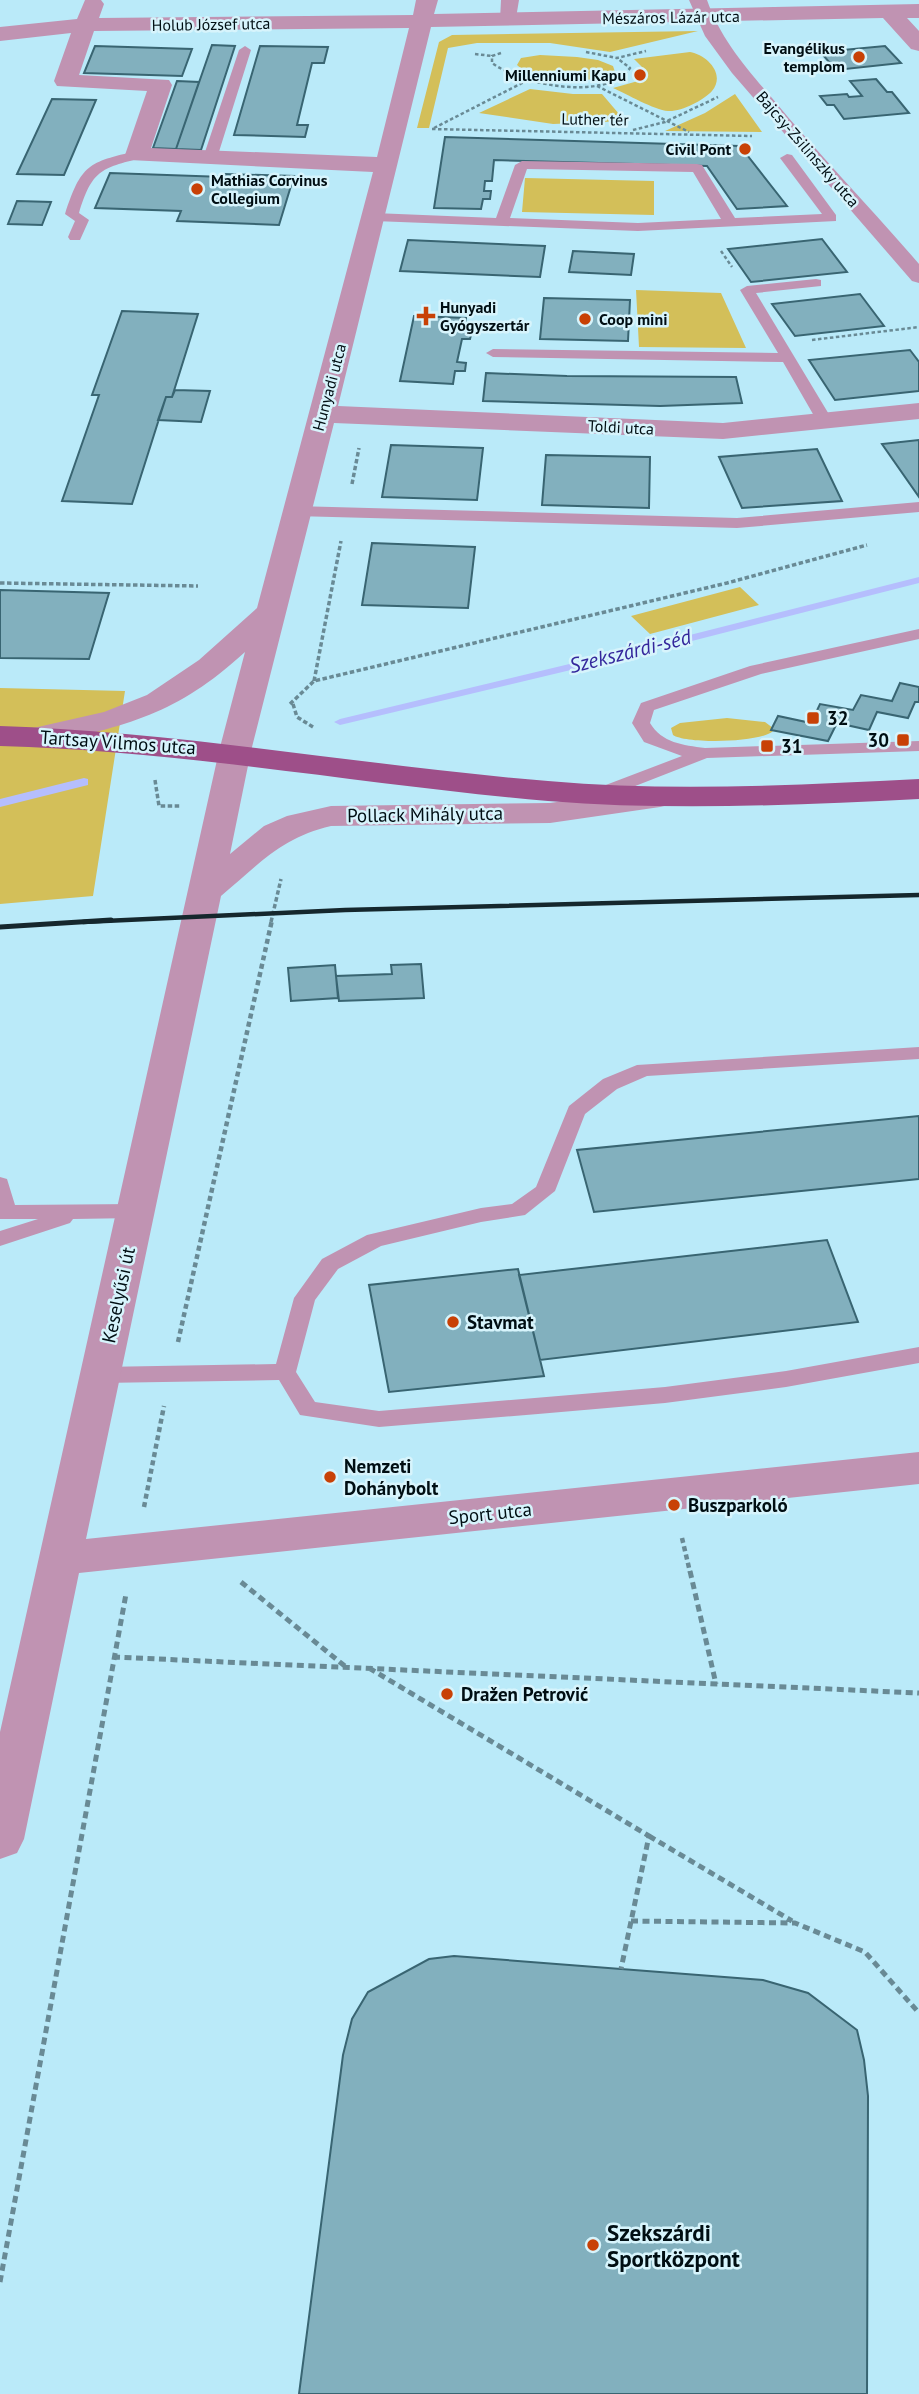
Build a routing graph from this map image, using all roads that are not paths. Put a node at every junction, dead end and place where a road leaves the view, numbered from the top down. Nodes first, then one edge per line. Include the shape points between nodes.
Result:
1 (95, 0) edge
2 (700, 8) edge
3 (510, 10) edge
4 (425, 11) edge
5 (919, 11) edge
6 (889, 12) junction
7 (84, 25) junction
8 (0, 34) edge
9 (919, 44) edge
10 (245, 50) dead end
11 (137, 155) junction
12 (210, 158) junction
13 (787, 158) dead end
14 (387, 164) junction
15 (374, 217) junction
16 (502, 221) junction
17 (730, 222) junction
18 (75, 237) dead end
19 (919, 277) edge
20 (816, 284) dead end
21 (493, 353) dead end
22 (787, 358) junction
23 (919, 411) edge
24 (323, 414) junction
25 (825, 421) junction
26 (919, 507) edge
27 (295, 511) junction
28 (271, 611) junction
29 (919, 634) edge
30 (0, 736) edge
31 (40, 736) junction
32 (919, 746) edge
33 (235, 751) junction
34 (705, 753) junction
35 (919, 789) edge
36 (595, 795) junction
37 (665, 797) junction
38 (206, 890) junction
39 (919, 1053) edge
40 (0, 1184) edge
41 (136, 1211) junction
42 (3, 1212) edge
43 (81, 1212) junction
44 (0, 1239) edge
45 (919, 1355) edge
46 (285, 1372) junction
47 (101, 1375) junction
48 (919, 1468) edge
49 (61, 1559) junction
50 (9, 1757) edge
51 (0, 1839) edge

1 - 7 street
2 - 3 street, Mészáros Lázár utca
2 - 6 street, Mészáros Lázár utca
2 - 19 street, Bajcsy-Zsilinszky utca via 715,39 740,72
3 - 4 street, Mészáros Lázár utca
4 - 7 street, Holub József utca
4 - 14 street, Hunyadi utca
5 - 6 street, Mészáros Lázár utca
6 - 9 street
7 - 8 street, Holub József utca
7 - 11 street via 65,81 161,85
10 - 12 lane
11 - 12 street
11 - 18 lane via 101,163 83,177 72,214 82,220
12 - 14 street
13 - 17 lane via 831,218
14 - 15 street, Hunyadi utca
15 - 16 lane
15 - 24 street, Hunyadi utca
16 - 17 lane via 638,227
16 - 17 lane via 522,166 697,168
20 - 22 lane via 747,290
21 - 22 lane
22 - 25 lane
23 - 25 street, Toldi utca
24 - 25 street, Toldi utca via 723,431
24 - 27 street, Hunyadi utca
26 - 27 lane via 737,523
27 - 28 street, Hunyadi utca
28 - 31 street via 181,689 138,711
28 - 33 street, Hunyadi utca
29 - 34 lane via 757,670 647,707 641,723 650,738 677,750
30 - 31 main road, Tartsay Vilmos utca
31 - 33 main road, Tartsay Vilmos utca
32 - 34 lane
33 - 36 main road, Pollack Mihály utca
33 - 38 street, Keselyűsi út
34 - 36 lane
35 - 37 main road, Pollack Mihály utca
36 - 37 main road, Pollack Mihály utca
37 - 38 street, Pollack Mihály utca via 550,813 331,816 276,832
38 - 41 street, Keselyűsi út
39 - 46 lane via 644,1070 610,1084 576,1111 545,1191 519,1210 375,1240 330,1264 305,1298
40 - 42 lane
41 - 43 lane
41 - 47 street, Keselyűsi út
42 - 43 lane
43 - 44 lane
45 - 46 lane via 665,1395 379,1419 307,1409
46 - 47 lane
47 - 49 street, Keselyűsi út
48 - 49 street, Sport utca
49 - 50 street, Keselyűsi út
50 - 51 street, Keselyűsi út

